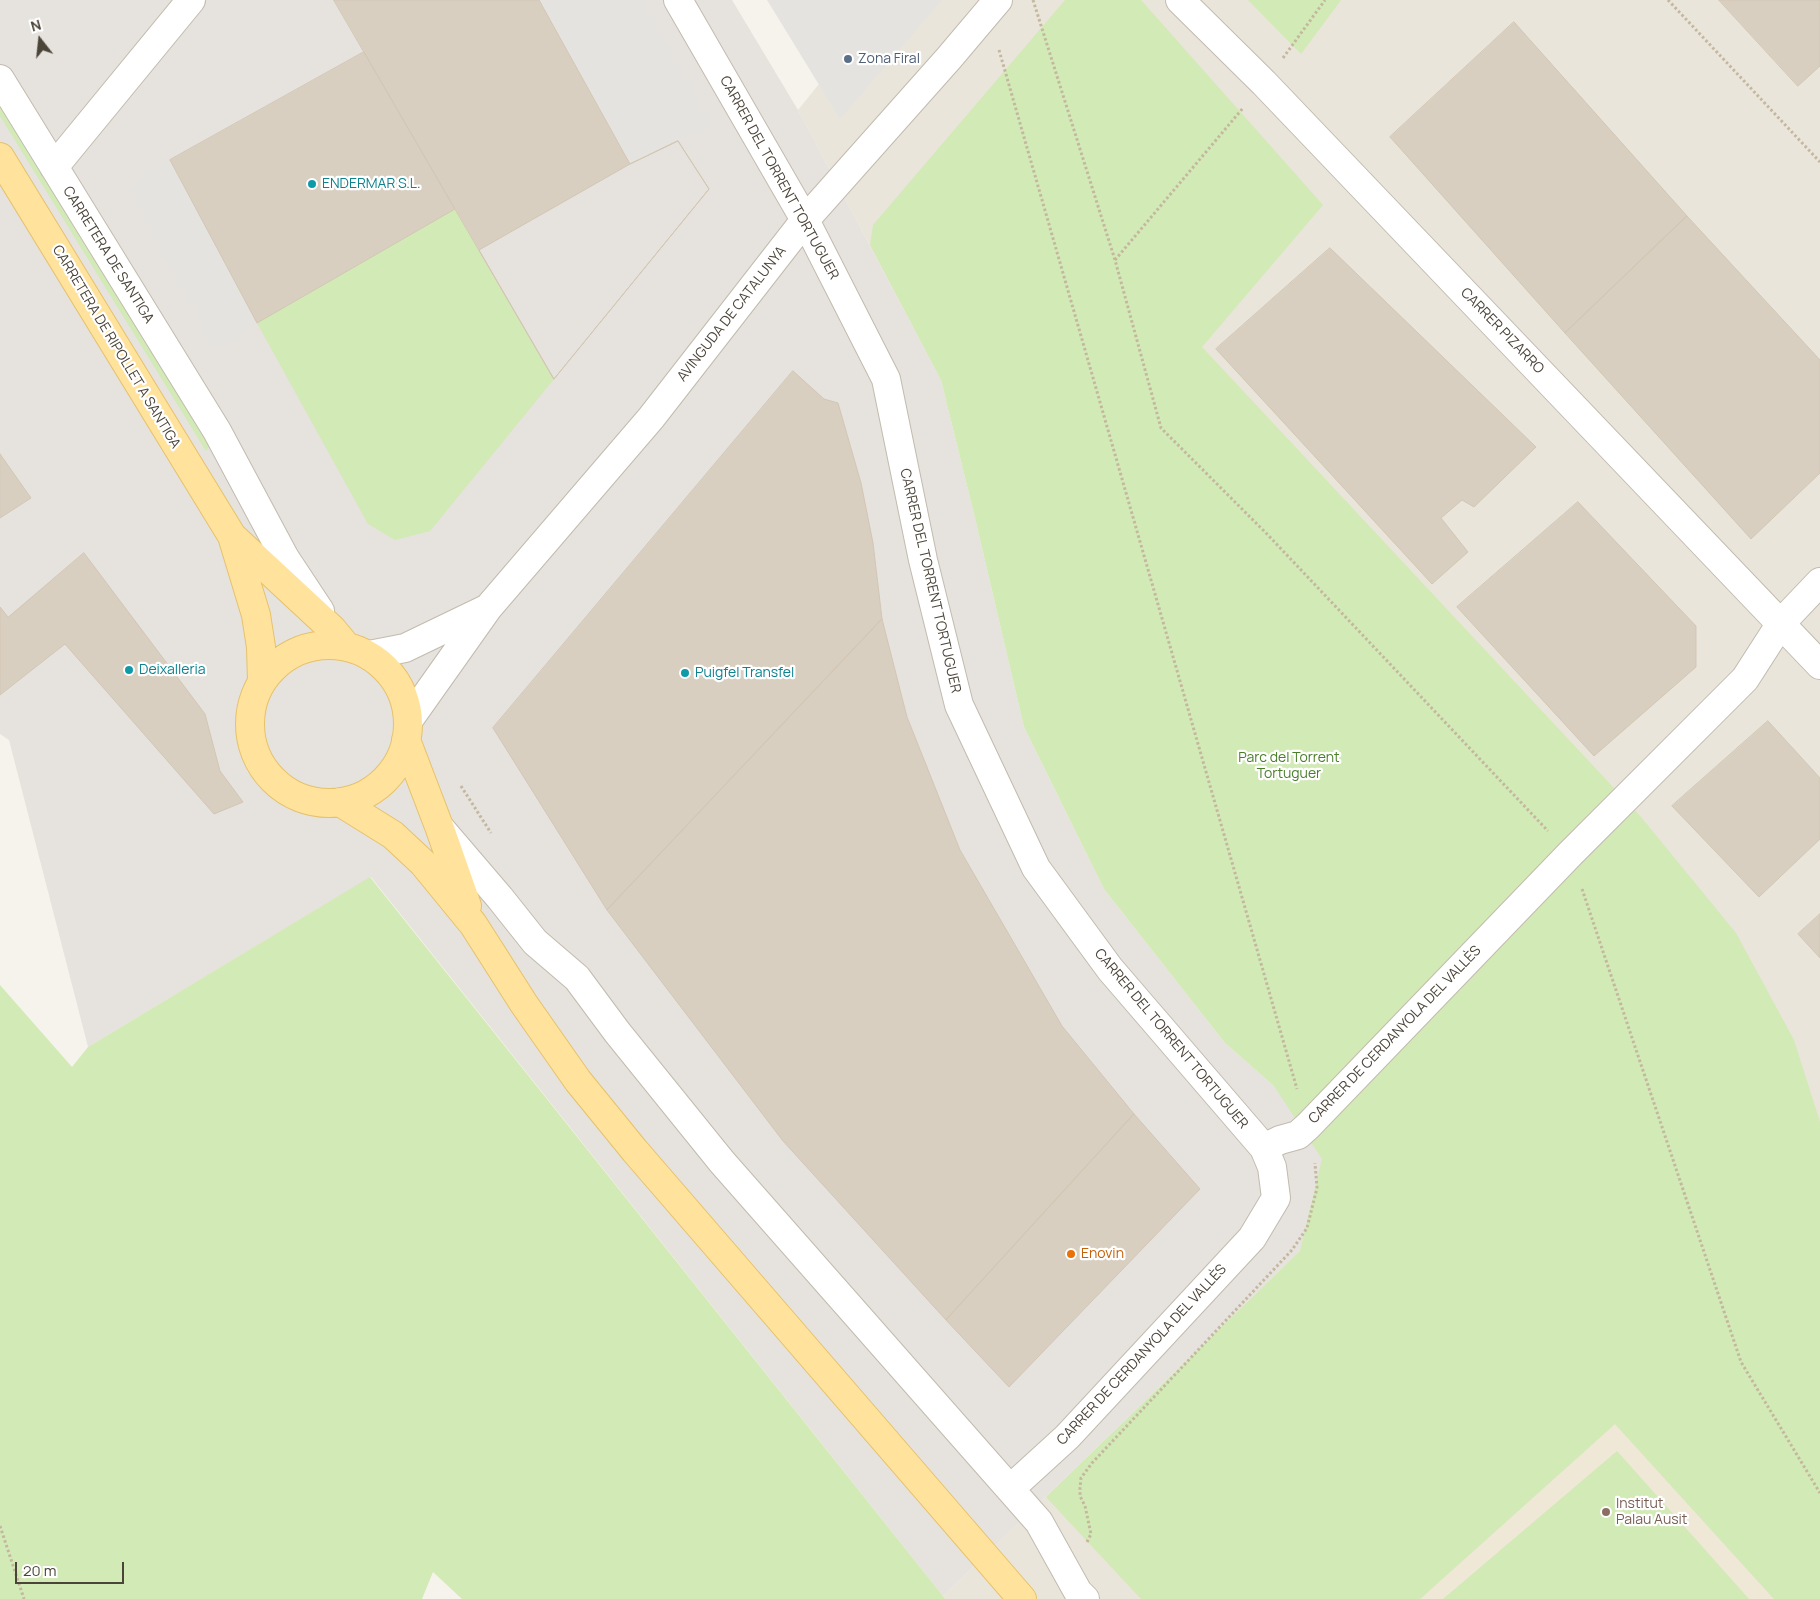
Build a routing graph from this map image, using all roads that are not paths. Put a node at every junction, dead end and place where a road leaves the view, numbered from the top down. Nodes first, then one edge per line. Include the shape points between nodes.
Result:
1 (191, 0) edge
2 (678, 0) edge
3 (1180, 0) edge
4 (993, 6) edge
5 (0, 79) edge
6 (0, 157) edge
7 (54, 167) junction
8 (805, 220) junction
9 (232, 536) junction
10 (1820, 582) edge
11 (488, 608) junction
12 (1782, 623) junction
13 (349, 643) junction
14 (1820, 665) edge
15 (262, 681) junction
16 (407, 730) junction
17 (340, 802) junction
18 (440, 829) junction
19 (473, 924) junction
20 (1264, 1148) junction
21 (1010, 1489) junction
22 (1022, 1599) edge
23 (1085, 1599) edge

1 - 7 street
2 - 8 street, CARRER DEL TORRENT TORTUGUER
3 - 12 street, CARRER PIZARRO via 1264,83
4 - 8 street, AVINGUDA DE CATALUNYA
5 - 7 street, CARRETERA DE SANTIGA
6 - 9 main road, CARRETERA DE RIPOLLET A SANTIGA
7 - 13 street, CARRETERA DE SANTIGA via 217,431 285,558
8 - 11 street, AVINGUDA DE CATALUNYA via 651,418
8 - 20 street, CARRER DEL TORRENT TORTUGUER via 886,379 922,560 959,705 1036,868 1110,970
9 - 13 main road
9 - 15 main road via 256,615
10 - 12 street, CARRER DE CERDANYOLA DEL VALLÈS
11 - 13 street, AVINGUDA DE CATALUNYA via 405,648
11 - 16 street, AVINGUDA DE CATALUNYA
12 - 14 street, CARRER PIZARRO
12 - 20 street, CARRER DE CERDANYOLA DEL VALLÈS via 1745,679 1570,854 1308,1126 1298,1136
13 - 15 main road via 316,646 289,656
13 - 16 main road via 388,669 398,682 405,696
15 - 17 main road via 251,707 249,724 259,764 288,793 308,801
16 - 17 main road via 396,763 380,784 364,794
16 - 18 main road
17 - 19 main road via 393,836 423,862
18 - 19 main road
18 - 21 street via 535,942 577,978 722,1162
19 - 22 main road via 578,1080 635,1151
20 - 21 street, CARRER DE CERDANYOLA DEL VALLÈS via 1272,1167 1276,1198 1252,1238 1067,1437
21 - 23 street via 1039,1522

